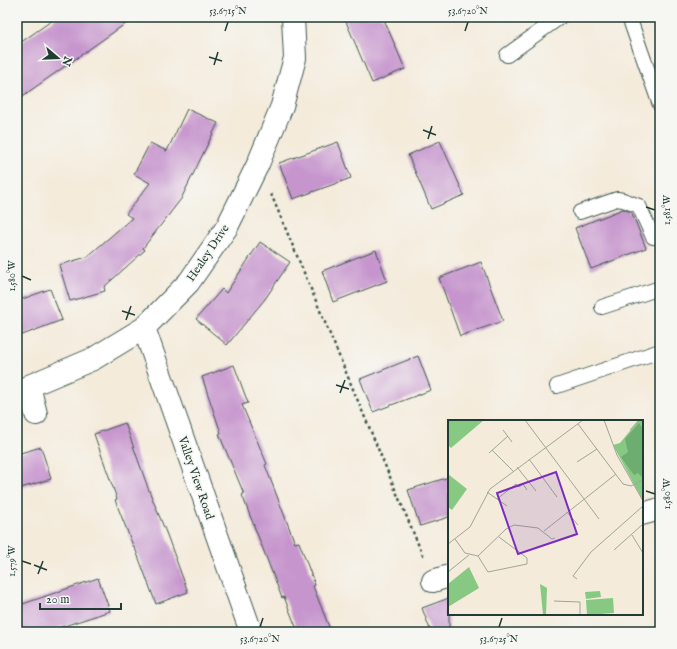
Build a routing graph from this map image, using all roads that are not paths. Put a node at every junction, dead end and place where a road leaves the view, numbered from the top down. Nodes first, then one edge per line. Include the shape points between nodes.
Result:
1 (293, 17) edge
2 (560, 17) edge
3 (629, 17) edge
4 (508, 55) dead end
5 (660, 105) edge
6 (580, 212) dead end
7 (660, 235) edge
8 (660, 288) edge
9 (602, 307) dead end
10 (144, 328) junction
11 (660, 351) edge
12 (557, 386) dead end
13 (36, 414) dead end
14 (660, 509) edge
15 (643, 514) edge
16 (245, 630) edge

1 - 10 street, Healey Drive via 295,58 282,106 258,164 227,227 189,282
2 - 4 lane
3 - 5 lane
6 - 7 lane via 617,199 623,200 639,206 653,237
8 - 9 lane
10 - 13 street, Healey Drive via 93,359 29,386
10 - 16 street, Valley View Road
11 - 12 lane
14 - 15 street

